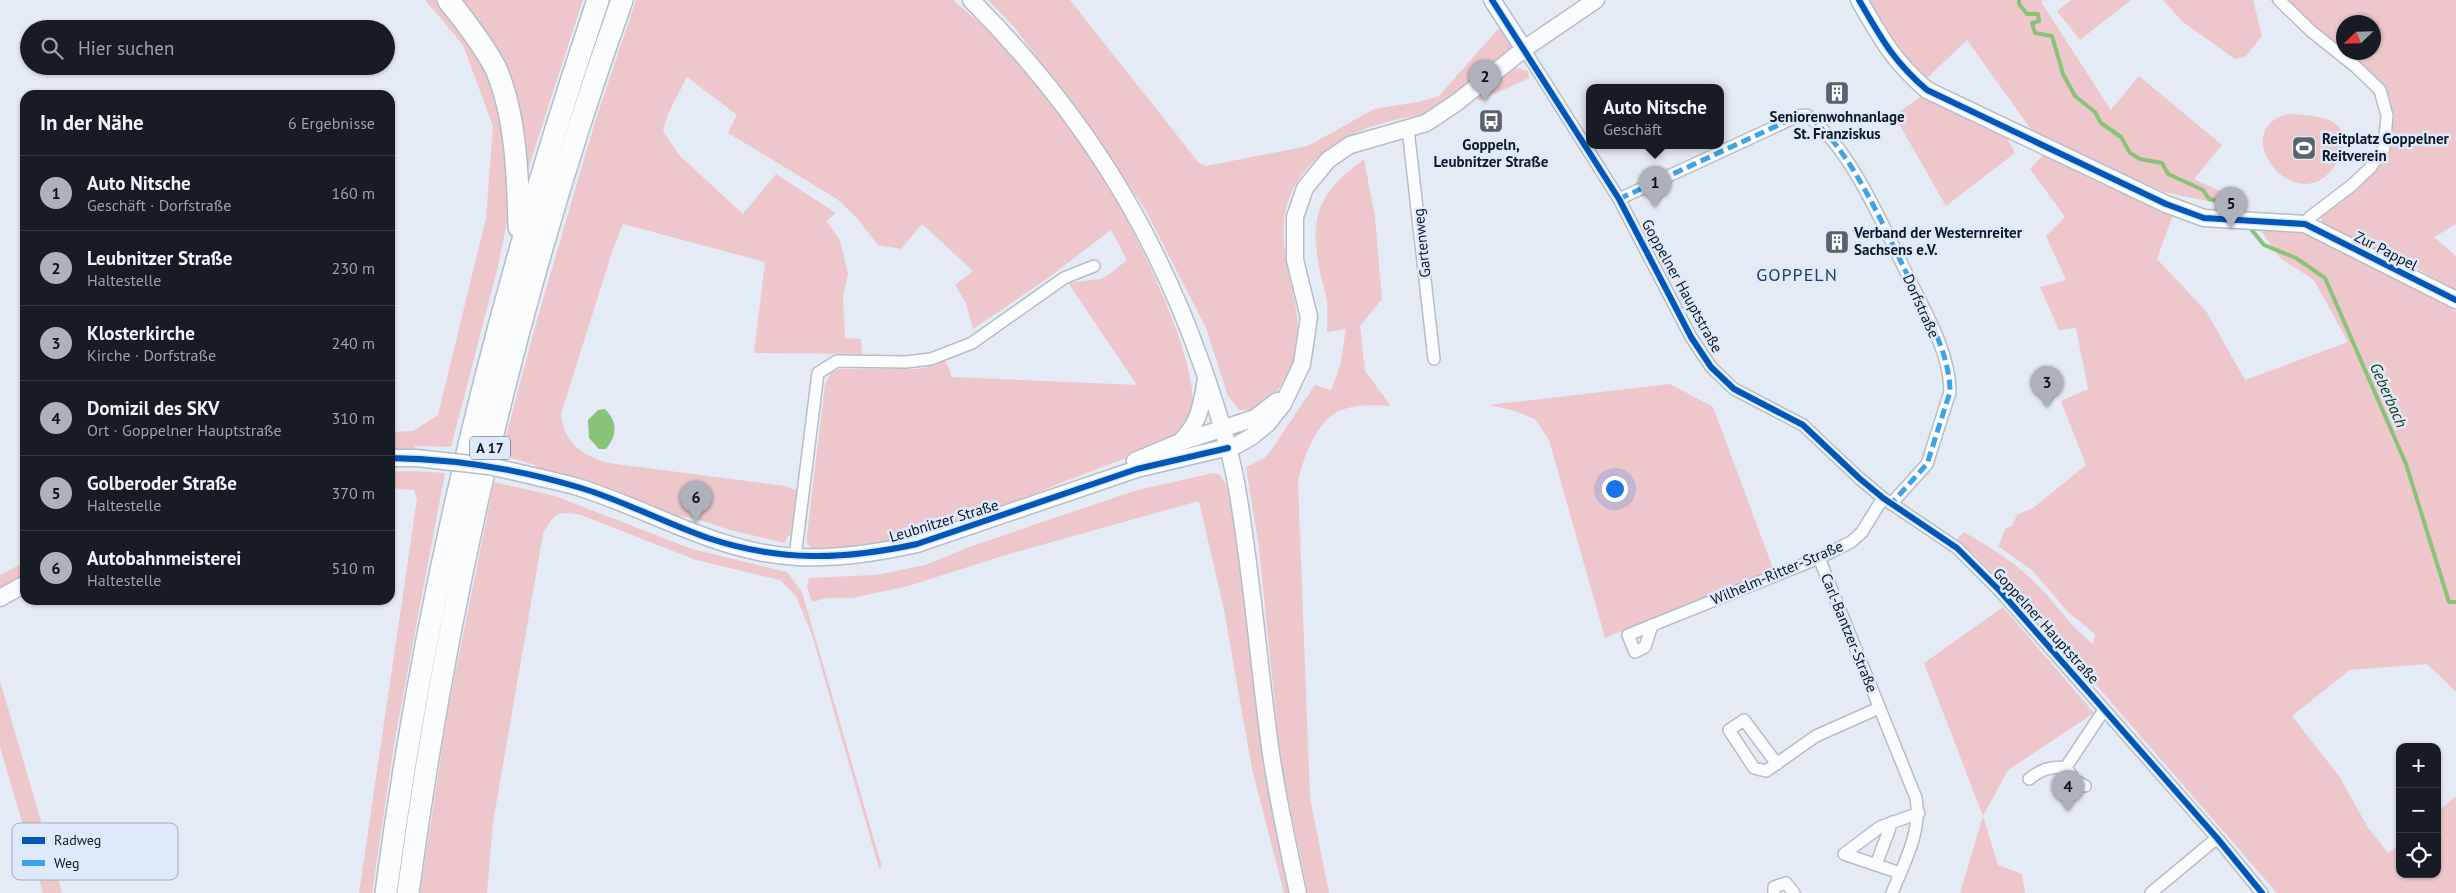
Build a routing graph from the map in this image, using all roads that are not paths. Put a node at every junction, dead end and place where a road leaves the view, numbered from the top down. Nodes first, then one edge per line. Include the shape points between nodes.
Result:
1 (448, 0) edge
2 (598, 0) edge
3 (622, 0) edge
4 (972, 0) edge
5 (1492, 0) edge
6 (1596, 0) edge
7 (1859, 0) edge
8 (2279, 0) edge
9 (1524, 49) junction
10 (1408, 128) junction
11 (1586, 145) edge
12 (1589, 149) edge
13 (1620, 200) junction
14 (2305, 224) junction
15 (519, 249) junction
16 (1094, 266) dead end
17 (2456, 300) edge
18 (1434, 359) dead end
19 (1206, 378) junction
20 (1292, 385) junction
21 (1223, 429) junction
22 (1178, 443) junction
23 (1228, 448) junction
24 (395, 458) edge
25 (1887, 501) junction
26 (1010, 514) junction
27 (795, 557) junction
28 (1820, 558) junction
29 (20, 587) edge
30 (0, 598) edge
31 (1652, 625) dead end
32 (1879, 708) junction
33 (2104, 710) junction
34 (1777, 764) junction
35 (2066, 767) junction
36 (2029, 779) dead end
37 (2085, 786) dead end
38 (1919, 813) junction
39 (1892, 822) junction
40 (2217, 838) junction
41 (1876, 865) junction
42 (1900, 873) junction
43 (2164, 889) edge
44 (386, 893) edge
45 (408, 893) edge
46 (1298, 893) edge
47 (1774, 893) edge
48 (1794, 893) edge
49 (1892, 893) edge
50 (2151, 893) edge
51 (2262, 893) edge

1 - 15 highway via 496,69 511,121 518,183
2 - 15 highway, A 17 via 560,111
3 - 45 highway, A 17 via 544,241 490,450 440,689
4 - 19 street via 1004,33 1080,125 1107,165 1131,205 1176,296
5 - 9 street, Goppelner Hauptstraße
6 - 9 street
7 - 14 street via 1886,47 1904,70 1927,90 2157,200 2204,218
8 - 14 street via 2380,90 2387,116 2384,148 2370,168
9 - 10 street via 1456,103 1426,123
9 - 11 street, Goppelner Hauptstraße
10 - 18 street, Gartenweg
10 - 20 street via 1350,145 1328,160 1305,188 1295,217 1295,260 1308,317 1302,364
12 - 13 street, Goppelner Hauptstraße
13 - 25 street, Goppelner Hauptstraße via 1691,337 1712,367 1734,390 1803,425
13 - 25 street, Dorfstraße via 1798,116 1807,116 1827,134 1867,192 1915,290 1945,361 1950,392 1927,464
14 - 17 street, Zur Pappel
15 - 44 highway, A 17 via 479,401 434,601
16 - 27 street via 1064,278 972,343 939,356 906,362 837,361 818,373
19 - 21 street
19 - 22 street via 1199,416 1190,432
20 - 21 street via 1255,418
20 - 23 street via 1283,404 1267,424 1251,437
21 - 22 street
21 - 23 street
22 - 26 street via 1054,490
23 - 26 street via 1137,469
23 - 46 street via 1245,536 1280,808
24 - 27 street, Leubnitzer Straße, bridge via 471,464 533,476 581,488 709,538 751,550
25 - 28 street, Wilhelm-Ritter-Straße via 1851,542
25 - 33 street, Goppelner Hauptstraße via 1957,548 2000,591
26 - 27 street, Leubnitzer Straße via 882,552
28 - 31 street, Wilhelm-Ritter-Straße
28 - 32 street, Carl-Bantzer-Straße
29 - 30 street
32 - 34 street, Carl-Bantzer-Straße via 1816,736
32 - 38 street, Carl-Bantzer-Straße via 1916,798
33 - 35 street
33 - 40 street, Goppelner Hauptstraße
34 - 34 street, Carl-Bantzer-Straße via 1766,771 1754,768 1729,730 1744,720
35 - 36 street via 2052,767
35 - 37 street via 2074,780
38 - 39 street
38 - 42 street, Carl-Bantzer-Straße via 1917,829
39 - 41 street
39 - 41 street via 1880,826 1844,854
40 - 43 street
40 - 51 street, Goppelner Hauptstraße
41 - 42 street
42 - 49 street, Carl-Bantzer-Straße
43 - 50 street
47 - 48 street via 1774,887 1786,883

